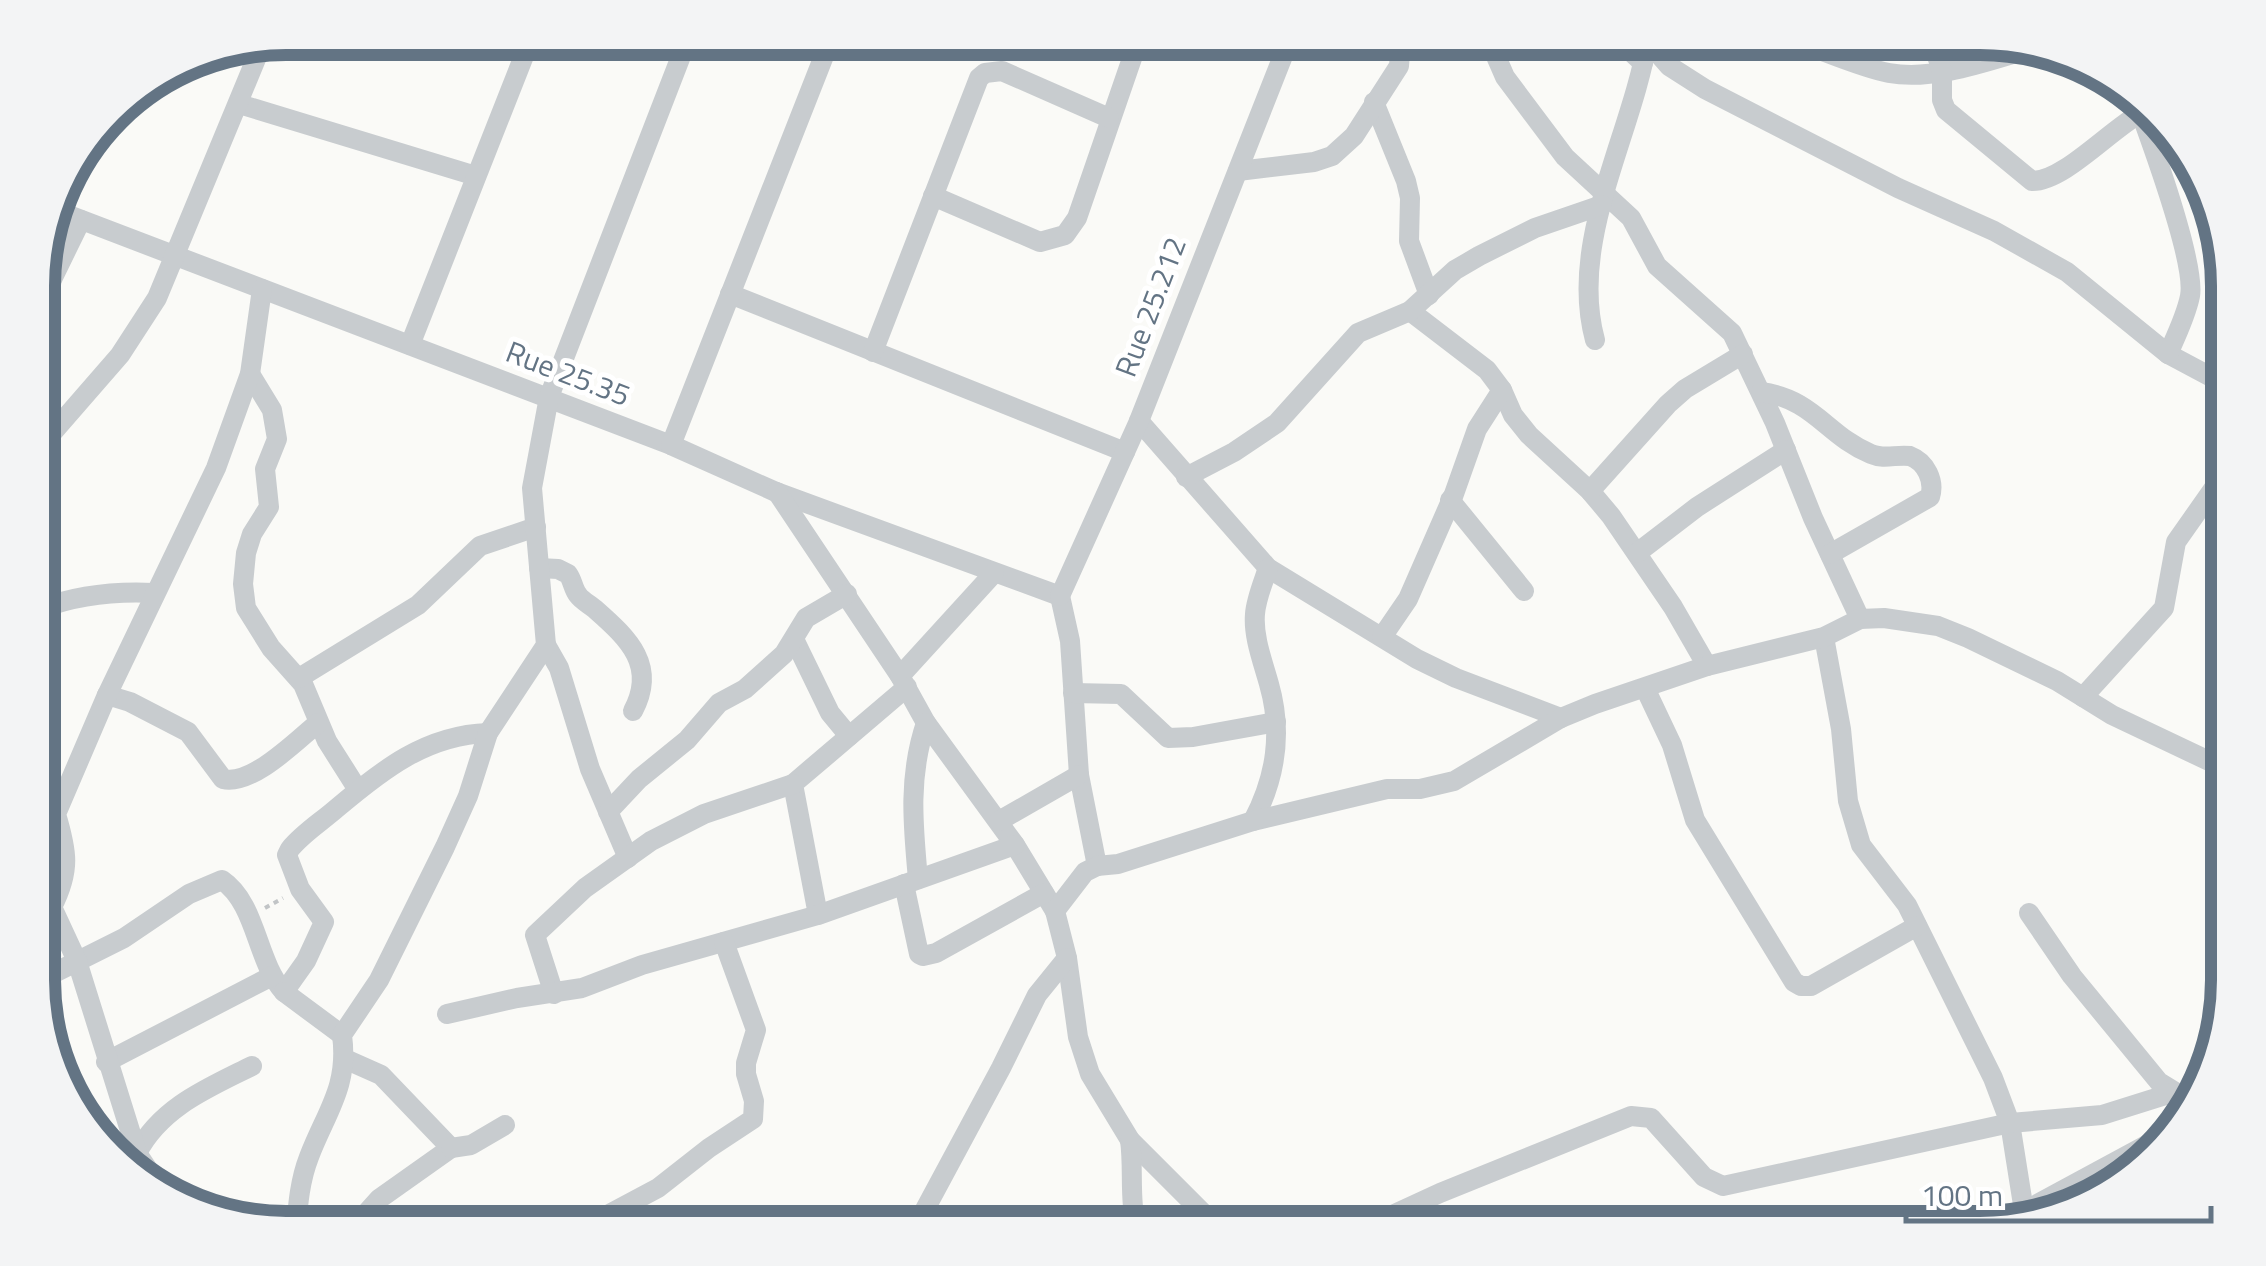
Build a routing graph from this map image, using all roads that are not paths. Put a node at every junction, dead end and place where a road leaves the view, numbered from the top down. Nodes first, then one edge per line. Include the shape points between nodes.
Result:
1 (524, 55) edge
2 (681, 55) edge
3 (824, 55) edge
4 (1132, 55) edge
5 (1283, 55) edge
6 (1399, 55) edge
7 (1494, 55) edge
8 (1647, 55) edge
9 (1657, 55) edge
10 (1836, 55) edge
11 (1937, 55) edge
12 (2001, 56) edge
13 (258, 57) edge
14 (1942, 71) junction
15 (1374, 102) junction
16 (239, 104) junction
17 (2133, 113) edge
18 (1109, 118) junction
19 (2145, 125) edge
20 (1238, 171) junction
21 (476, 176) junction
22 (933, 196) junction
23 (1603, 200) junction
24 (66, 214) edge
25 (81, 220) junction
26 (176, 256) junction
27 (56, 271) edge
28 (262, 289) junction
29 (730, 294) junction
30 (1429, 295) junction
31 (1410, 311) junction
32 (1595, 340) dead end
33 (410, 346) junction
34 (874, 352) junction
35 (1743, 354) junction
36 (2168, 354) junction
37 (250, 374) junction
38 (2211, 377) edge
39 (1502, 390) junction
40 (1760, 392) junction
41 (548, 398) junction
42 (1140, 421) junction
43 (55, 431) edge
44 (670, 445) junction
45 (1786, 450) junction
46 (1125, 452) junction
47 (1186, 477) junction
48 (1590, 490) junction
49 (776, 492) junction
50 (2211, 492) edge
51 (1450, 500) junction
52 (536, 528) junction
53 (1637, 553) junction
54 (1830, 554) junction
55 (539, 568) junction
56 (1268, 568) junction
57 (994, 573) junction
58 (1524, 591) dead end
59 (154, 593) junction
60 (847, 594) junction
61 (1060, 596) junction
62 (55, 605) edge
63 (1860, 619) junction
64 (1382, 637) junction
65 (1824, 637) junction
66 (794, 641) junction
67 (546, 645) junction
68 (1707, 666) junction
69 (298, 678) junction
70 (904, 681) junction
71 (1645, 688) junction
72 (1073, 693) junction
73 (107, 695) junction
74 (2083, 697) junction
75 (633, 711) dead end
76 (1560, 718) junction
77 (318, 722) junction
78 (1276, 722) junction
79 (926, 723) junction
80 (488, 733) junction
81 (849, 736) junction
82 (2211, 762) edge
83 (1079, 775) junction
84 (793, 784) junction
85 (358, 790) junction
86 (608, 812) junction
87 (998, 821) junction
88 (1252, 821) junction
89 (1015, 845) junction
90 (628, 858) junction
91 (1097, 866) junction
92 (911, 882) junction
93 (55, 894) edge
94 (1049, 902) junction
95 (2029, 913) dead end
96 (818, 915) junction
97 (55, 918) edge
98 (1917, 926) junction
99 (724, 942) junction
100 (1067, 958) junction
101 (77, 961) junction
102 (55, 972) edge
103 (278, 984) junction
104 (554, 994) junction
105 (447, 1014) dead end
106 (342, 1036) junction
107 (345, 1060) junction
108 (106, 1062) junction
109 (252, 1066) dead end
110 (2172, 1094) junction
111 (2179, 1097) edge
112 (2010, 1123) junction
113 (506, 1125) dead end
114 (1130, 1140) junction
115 (451, 1148) junction
116 (137, 1153) junction
117 (2128, 1156) edge
118 (140, 1158) edge
119 (2057, 1197) edge
120 (2032, 1205) edge
121 (297, 1211) edge
122 (368, 1211) edge
123 (615, 1211) edge
124 (924, 1211) edge
125 (1133, 1211) edge
126 (1201, 1211) edge
127 (1401, 1211) edge

1 - 21 street
2 - 41 street
3 - 29 street
4 - 18 street
5 - 20 street, Rue 25.212
6 - 15 street
7 - 23 street via 1538,122
8 - 23 street
9 - 36 street via 1705,89 1994,230 2052,264
10 - 14 street via 1888,73
11 - 14 street
12 - 14 street
13 - 16 street
14 - 17 street via 1946,110 2032,181 2051,178
15 - 20 street via 1354,136 1332,156
15 - 30 street via 1406,180 1409,240
16 - 21 street
16 - 26 street
18 - 22 street via 1077,218 1058,238 1040,242
18 - 22 street via 1002,72 985,72
19 - 36 street via 2190,279
20 - 42 street, Rue 25.212
21 - 33 street
22 - 34 street
23 - 30 street via 1479,256
23 - 32 street via 1588,265
23 - 35 street via 1631,218 1658,266 1724,325
24 - 25 street, Rue 25.35
25 - 26 street, Rue 25.35
25 - 27 street
26 - 28 street, Rue 25.35
26 - 43 street via 120,355
28 - 33 street, Rue 25.35
28 - 37 street
29 - 34 street
29 - 44 street
30 - 31 street
31 - 39 street via 1488,370
31 - 47 street via 1358,333 1277,423
33 - 41 street, Rue 25.35
34 - 46 street
35 - 40 street
35 - 48 street via 1668,404
36 - 38 street
37 - 59 street via 216,468
37 - 69 street via 272,410 277,439 265,469 269,507 246,553 246,608
39 - 48 street via 1529,436
39 - 51 street via 1477,428
40 - 45 street
40 - 54 street via 1804,405 1868,454 1904,454 1925,468 1930,497
41 - 44 street, Rue 25.35
41 - 52 street via 532,488
42 - 46 street, Rue 25.212
42 - 47 street
44 - 49 street, Rue 25.35
45 - 53 street
45 - 54 street
46 - 61 street, Rue 25.212
47 - 56 street
48 - 53 street
49 - 57 street, Rue 25.35
49 - 60 street
50 - 74 street via 2176,542 2164,608
51 - 58 street
51 - 64 street via 1408,599
52 - 55 street
52 - 69 street via 480,546 418,605
53 - 68 street
54 - 63 street
55 - 67 street
55 - 75 street via 568,574 576,593 628,642 644,683
56 - 64 street
56 - 78 street via 1255,613
57 - 61 street, Rue 25.35
57 - 70 street
59 - 62 street via 85,596
59 - 73 street
60 - 66 street via 806,618
60 - 70 street
61 - 72 street
63 - 65 street
63 - 74 street via 1938,626
64 - 76 street via 1456,678
65 - 68 street
65 - 98 street via 1860,846
66 - 81 street via 830,714
66 - 86 street via 745,689 719,703
67 - 80 street
67 - 86 street
68 - 71 street
69 - 77 street
70 - 79 street
70 - 81 street
71 - 76 street
71 - 98 street via 1672,745 1695,820 1794,982 1811,986
72 - 78 street via 1121,694 1168,738
72 - 83 street
73 - 77 street via 188,732 230,781 255,772
73 - 93 street via 56,814 66,866
74 - 82 street
76 - 88 street via 1454,781
77 - 85 street
78 - 88 street via 1271,780
79 - 87 street
79 - 92 street via 914,764
80 - 85 street via 436,742
80 - 106 street via 445,847
81 - 84 street
83 - 87 street
83 - 91 street
84 - 90 street via 683,823
84 - 96 street
85 - 103 street via 287,854 324,925 306,962
86 - 90 street
87 - 89 street
88 - 91 street
89 - 92 street
89 - 94 street
90 - 104 street via 534,935
91 - 94 street
92 - 94 street via 923,956
92 - 96 street
94 - 100 street
95 - 110 street via 2072,976
96 - 99 street
97 - 101 street
98 - 112 street
99 - 104 street
99 - 123 street via 756,1030 746,1062 753,1119
100 - 114 street via 1090,1074
100 - 124 street via 1036,995
101 - 102 street
101 - 103 street via 222,880 248,917
101 - 108 street
103 - 106 street
103 - 108 street
104 - 105 street
106 - 107 street
107 - 115 street via 381,1075
107 - 121 street via 309,1157
108 - 116 street
109 - 116 street via 180,1104
110 - 111 street
110 - 112 street via 2102,1115
112 - 120 street
112 - 127 street via 1723,1186 1704,1178 1651,1118 1631,1116
113 - 115 street
114 - 125 street
114 - 126 street
115 - 122 street
116 - 118 street
117 - 119 street

